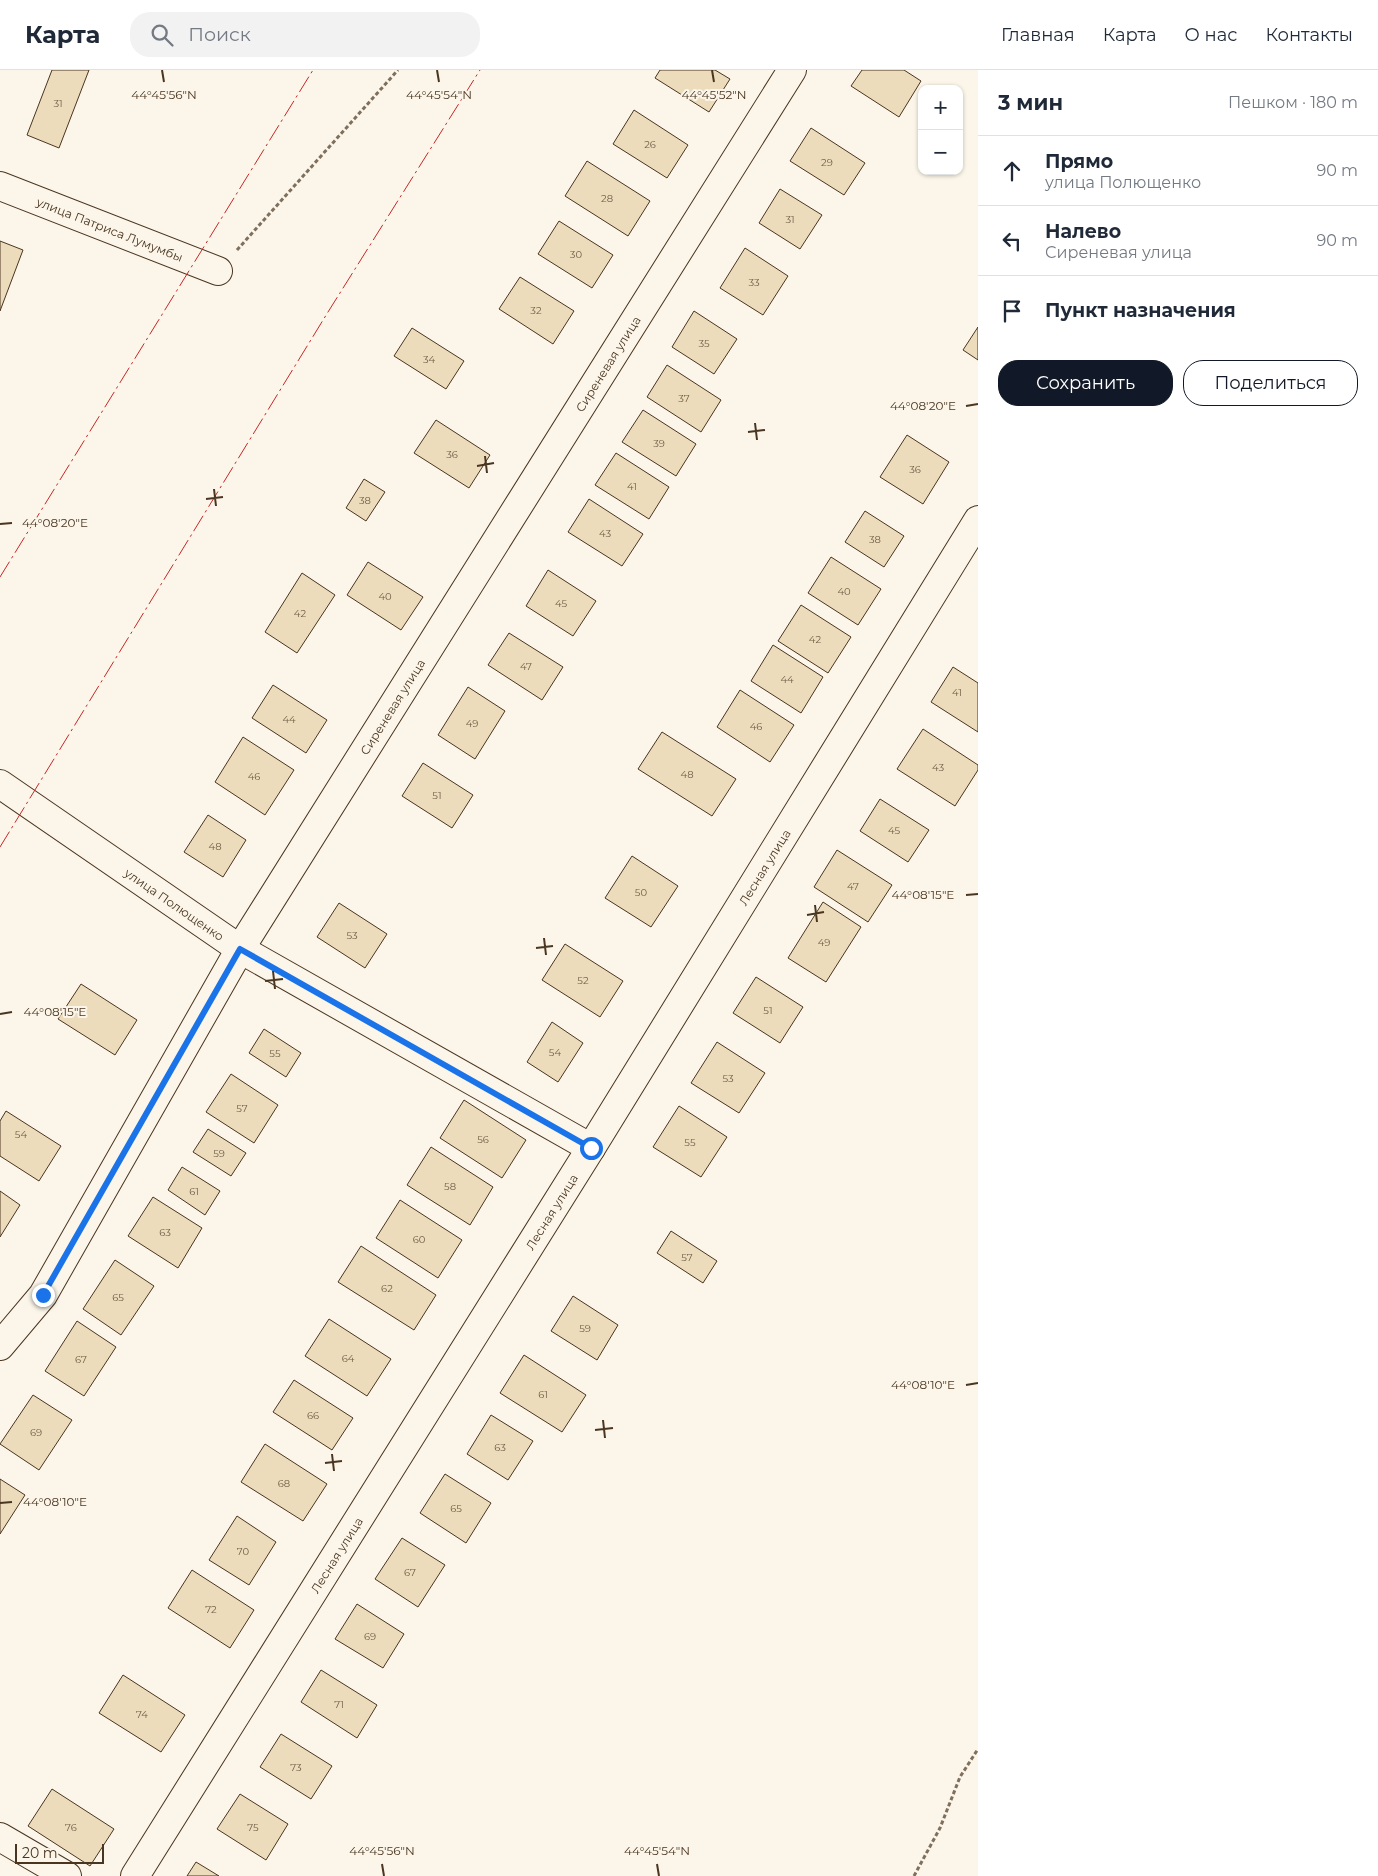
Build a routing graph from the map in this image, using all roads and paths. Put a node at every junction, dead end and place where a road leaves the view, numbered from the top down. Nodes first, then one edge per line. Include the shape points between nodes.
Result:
1 (398, 70) edge
2 (792, 70) edge
3 (0, 186) edge
4 (218, 271) joint
5 (978, 520) edge
6 (0, 784) edge
7 (240, 949) junction
8 (591, 1148) junction
9 (0, 1346) edge
10 (978, 1749) edge
11 (0, 1837) edge
12 (67, 1876) edge
13 (135, 1876) edge
14 (914, 1876) edge

1 - 4 path
2 - 7 street, Сиреневая улица
3 - 4 street, улица Патриса Лумумбы
5 - 8 street, Лесная улица
6 - 7 street, улица Полющенко
7 - 8 street, улица Полющенко
7 - 9 street, Сиреневая улица via 43,1295
8 - 13 street, Лесная улица
10 - 14 path via 960,1777 940,1828
11 - 12 street

